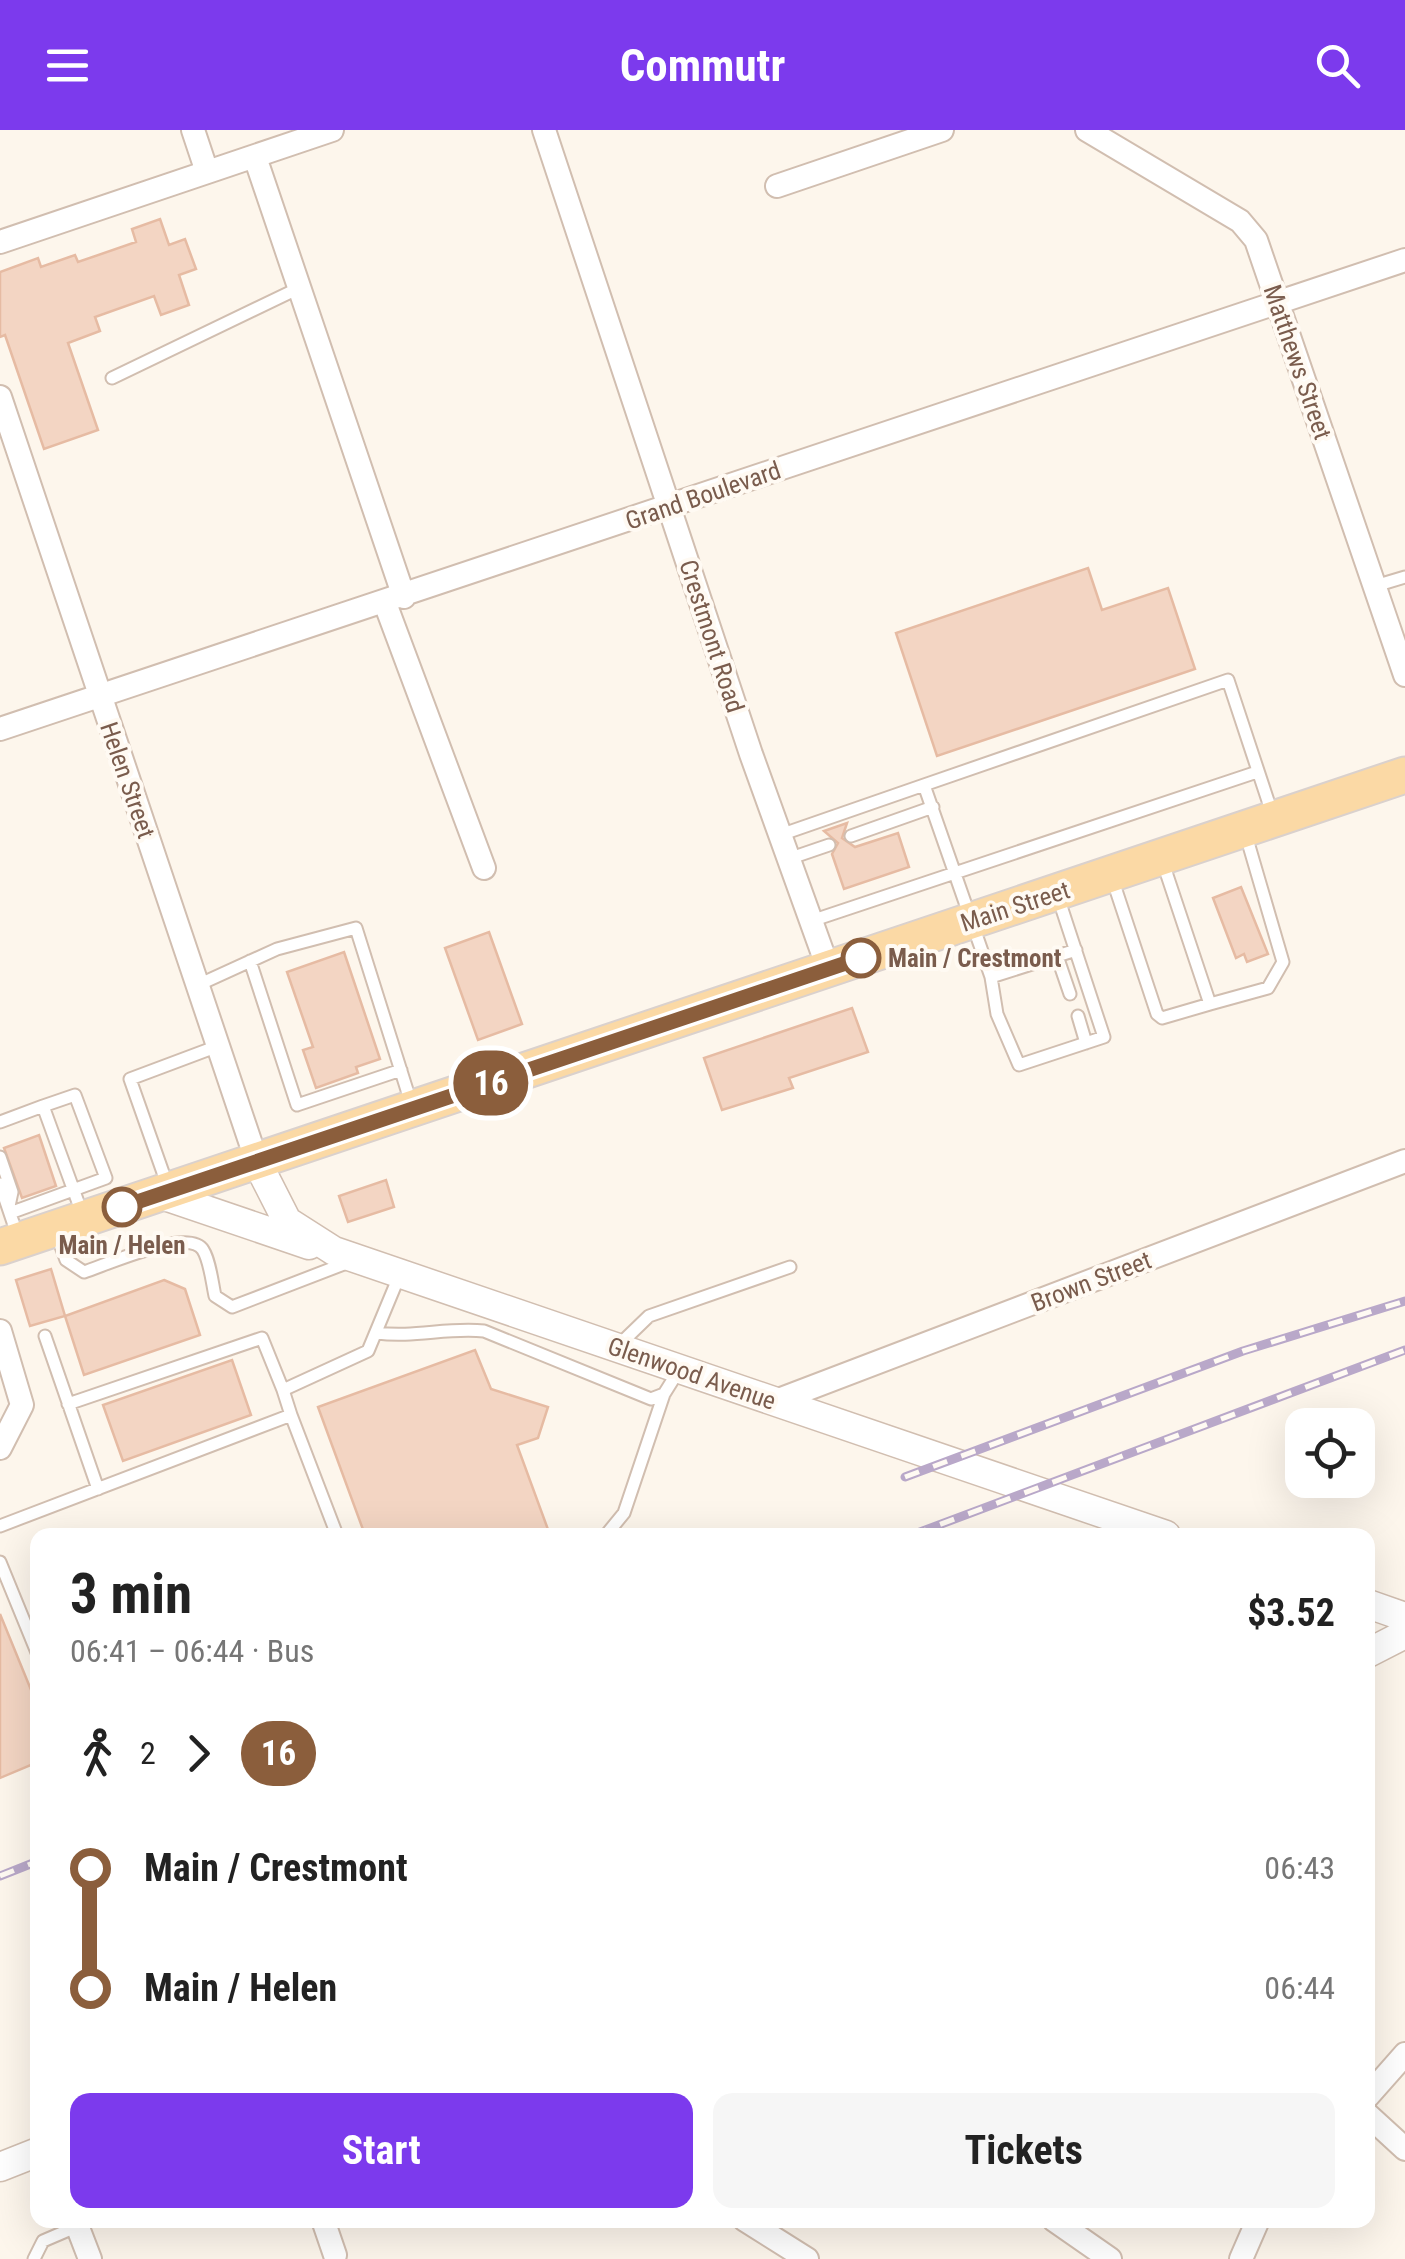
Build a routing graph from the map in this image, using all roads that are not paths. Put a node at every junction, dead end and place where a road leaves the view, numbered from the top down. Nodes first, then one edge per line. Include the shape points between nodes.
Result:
1 (193, 130) edge
2 (332, 130) edge
3 (544, 130) edge
4 (942, 130) edge
5 (1087, 130) edge
6 (255, 157) junction
7 (208, 172) junction
8 (777, 186) dead end
9 (0, 242) edge
10 (1405, 260) edge
11 (300, 288) junction
12 (1278, 302) junction
13 (112, 378) dead end
14 (0, 397) edge
15 (668, 507) junction
16 (1405, 576) edge
17 (1375, 586) junction
18 (394, 600) junction
19 (1405, 676) edge
20 (100, 694) junction
21 (0, 728) edge
22 (1256, 772) junction
23 (1405, 775) edge
24 (924, 784) junction
25 (933, 806) junction
26 (1259, 824) junction
27 (780, 834) junction
28 (851, 836) dead end
29 (829, 845) dead end
30 (1162, 858) junction
31 (788, 859) junction
32 (484, 868) dead end
33 (957, 871) junction
34 (1110, 874) junction
35 (1056, 892) junction
36 (971, 920) junction
37 (812, 921) junction
38 (1076, 950) junction
39 (1057, 956) junction
40 (250, 961) junction
41 (828, 968) junction
42 (991, 976) junction
43 (198, 985) junction
44 (1070, 994) dead end
45 (1210, 1004) junction
46 (1078, 1016) dead end
47 (1086, 1042) junction
48 (218, 1046) junction
49 (401, 1070) junction
50 (413, 1109) junction
51 (44, 1111) junction
52 (0, 1125) edge
53 (0, 1157) edge
54 (1405, 1161) edge
55 (257, 1162) junction
56 (0, 1184) edge
57 (164, 1192) junction
58 (71, 1212) junction
59 (10, 1228) edge
60 (346, 1255) junction
61 (790, 1267) dead end
62 (400, 1273) junction
63 (0, 1331) edge
64 (377, 1333) junction
65 (46, 1336) dead end
66 (618, 1347) junction
67 (680, 1368) junction
68 (282, 1390) junction
69 (664, 1394) junction
70 (776, 1401) junction
71 (68, 1404) junction
72 (291, 1414) junction
73 (0, 1448) edge
74 (98, 1489) junction
75 (0, 1526) edge
76 (334, 1528) edge
77 (611, 1528) edge
78 (1146, 1528) edge
79 (0, 1562) edge
80 (1375, 1606) edge
81 (1405, 1617) edge
82 (1405, 1634) edge
83 (30, 1635) edge
84 (1375, 1650) edge
85 (1405, 2054) edge
86 (1375, 2088) edge
87 (1375, 2121) edge
88 (1405, 2149) edge
89 (30, 2155) edge
90 (0, 2167) edge
91 (67, 2228) edge
92 (78, 2228) edge
93 (326, 2228) edge
94 (758, 2228) edge
95 (1065, 2228) edge
96 (1249, 2228) edge
97 (335, 2256) dead end
98 (34, 2259) edge
99 (90, 2259) edge
100 (808, 2259) edge
101 (1110, 2259) edge
102 (1240, 2259) edge

1 - 7 street
2 - 6 street
3 - 15 street, Crestmont Road
4 - 8 street
5 - 12 street, Matthews Street via 1250,230
6 - 7 street
6 - 11 street
7 - 9 street
10 - 12 street, Grand Boulevard
11 - 13 lane
11 - 18 street
12 - 15 street, Grand Boulevard
12 - 17 street, Matthews Street
14 - 20 street, Helen Street
15 - 18 street, Grand Boulevard
15 - 27 street, Crestmont Road
16 - 17 lane
17 - 19 street, Matthews Street
18 - 20 street, Grand Boulevard
18 - 32 street
20 - 21 street, Grand Boulevard
20 - 43 street, Helen Street
22 - 24 lane via 1228,680
22 - 26 lane
22 - 33 lane
23 - 26 main road, Main Street
24 - 25 lane
24 - 27 lane
25 - 28 lane
25 - 33 lane
26 - 30 main road, Main Street
26 - 45 lane via 1283,962 1268,988
27 - 31 street, Crestmont Road
29 - 31 lane
30 - 34 main road, Main Street
30 - 45 lane
31 - 37 street, Crestmont Road
33 - 36 lane
33 - 37 lane
34 - 35 main road, Main Street
34 - 45 lane via 1157,1014
35 - 36 main road, Main Street
35 - 38 lane
36 - 41 main road, Main Street
36 - 42 lane
37 - 41 street, Crestmont Road
38 - 39 lane
38 - 47 lane via 1104,1037
39 - 42 lane
39 - 44 lane
40 - 43 lane
40 - 49 lane via 356,928
40 - 49 lane via 297,1105
41 - 50 main road, Main Street
42 - 47 lane via 997,1014 1019,1065
43 - 48 street, Helen Street
46 - 47 lane
48 - 55 street, Helen Street
48 - 57 lane via 130,1079
49 - 50 lane
50 - 55 main road, Main Street
51 - 52 lane
51 - 58 lane
51 - 58 lane via 75,1095 106,1178
53 - 59 lane via 12,1192
54 - 70 street, Brown Street
55 - 57 main road, Main Street
55 - 60 street, Glenwood Avenue via 288,1222
56 - 59 lane
57 - 58 main road, Main Street
57 - 60 street via 262,1232
58 - 59 main road, Main Street
58 - 60 lane via 66,1260 84,1272 184,1240 204,1250 215,1296 232,1306
60 - 62 street, Glenwood Avenue
61 - 66 lane via 649,1316
62 - 64 lane
62 - 66 street, Glenwood Avenue
63 - 73 street via 22,1405
64 - 68 lane via 368,1350
64 - 69 lane via 484,1331 634,1394
65 - 71 lane
66 - 67 street, Glenwood Avenue
67 - 69 lane
67 - 70 street, Glenwood Avenue
68 - 71 lane via 262,1338
68 - 72 lane
69 - 77 lane via 624,1512
70 - 78 street, Glenwood Avenue
71 - 74 lane
72 - 74 lane
72 - 76 lane
74 - 75 lane
79 - 83 lane
80 - 81 street
82 - 84 street
85 - 86 street
87 - 88 street
89 - 90 street
91 - 98 lane via 43,2241
92 - 99 street
93 - 97 street
94 - 100 street
95 - 101 street
96 - 102 street

